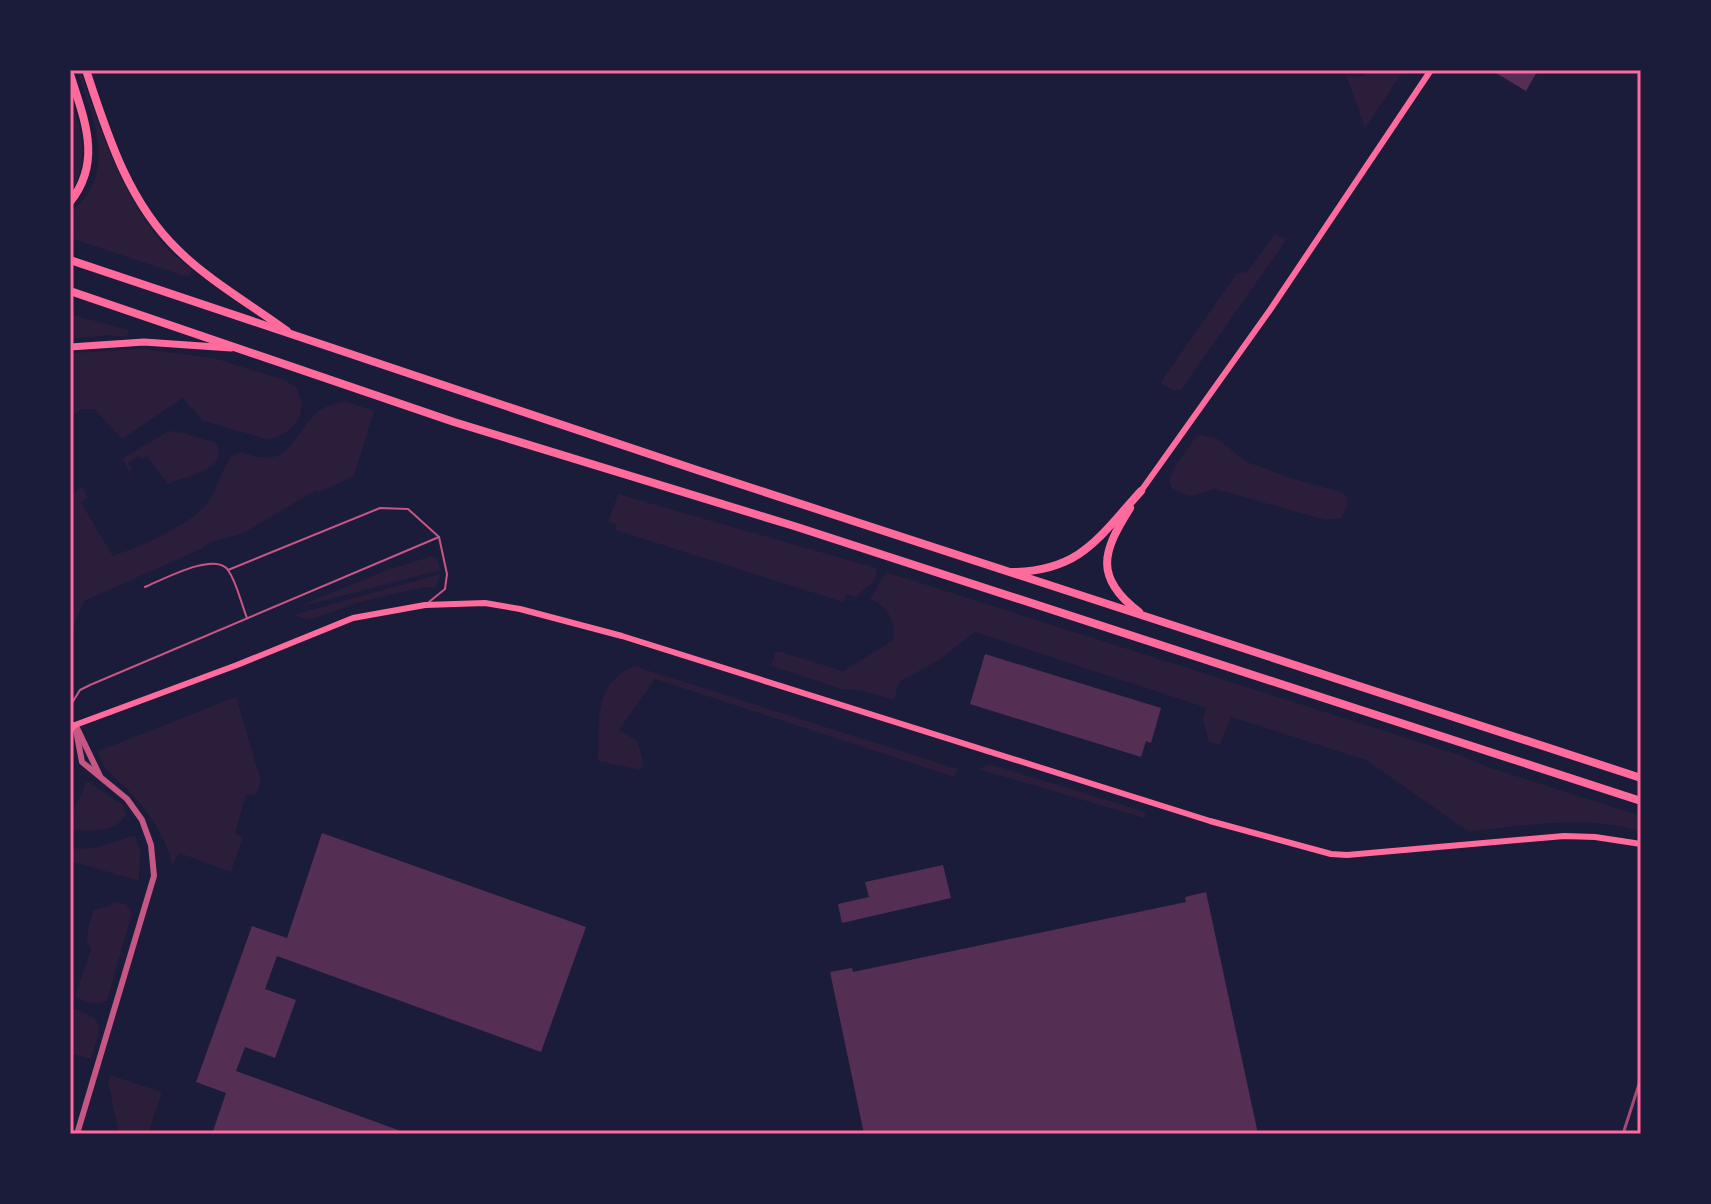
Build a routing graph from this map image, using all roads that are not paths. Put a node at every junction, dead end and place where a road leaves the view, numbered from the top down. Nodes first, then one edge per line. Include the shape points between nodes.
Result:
1 (86, 70) edge
2 (1431, 70) edge
3 (70, 74) edge
4 (70, 202) edge
5 (70, 260) edge
6 (70, 291) edge
7 (294, 337) junction
8 (70, 347) edge
9 (241, 348) junction
10 (1141, 491) junction
11 (439, 537) junction
12 (228, 570) junction
13 (1006, 572) junction
14 (145, 587) dead end
15 (425, 605) junction
16 (1146, 617) junction
17 (248, 619) junction
18 (70, 706) edge
19 (72, 726) edge
20 (1641, 778) edge
21 (1641, 801) edge
22 (1641, 844) edge
23 (77, 1134) edge

1 - 7 highway via 116,155 150,219 190,261
2 - 10 main road
3 - 4 highway via 90,147 86,174
5 - 7 highway
6 - 9 highway
7 - 13 highway
8 - 9 main road via 144,342
9 - 21 highway via 454,422
10 - 13 highway via 1075,557 1039,571
10 - 16 highway via 1112,537 1106,563 1118,594
11 - 12 lane via 408,509 380,508
11 - 15 lane via 445,589
11 - 17 lane
12 - 14 lane via 217,563 203,564
12 - 17 lane
13 - 16 highway
15 - 19 main road via 353,618
15 - 22 main road via 485,603 579,623 1331,854 1564,836
16 - 20 highway
17 - 18 lane via 80,690
19 - 23 street via 101,779 127,799 142,820 154,876

